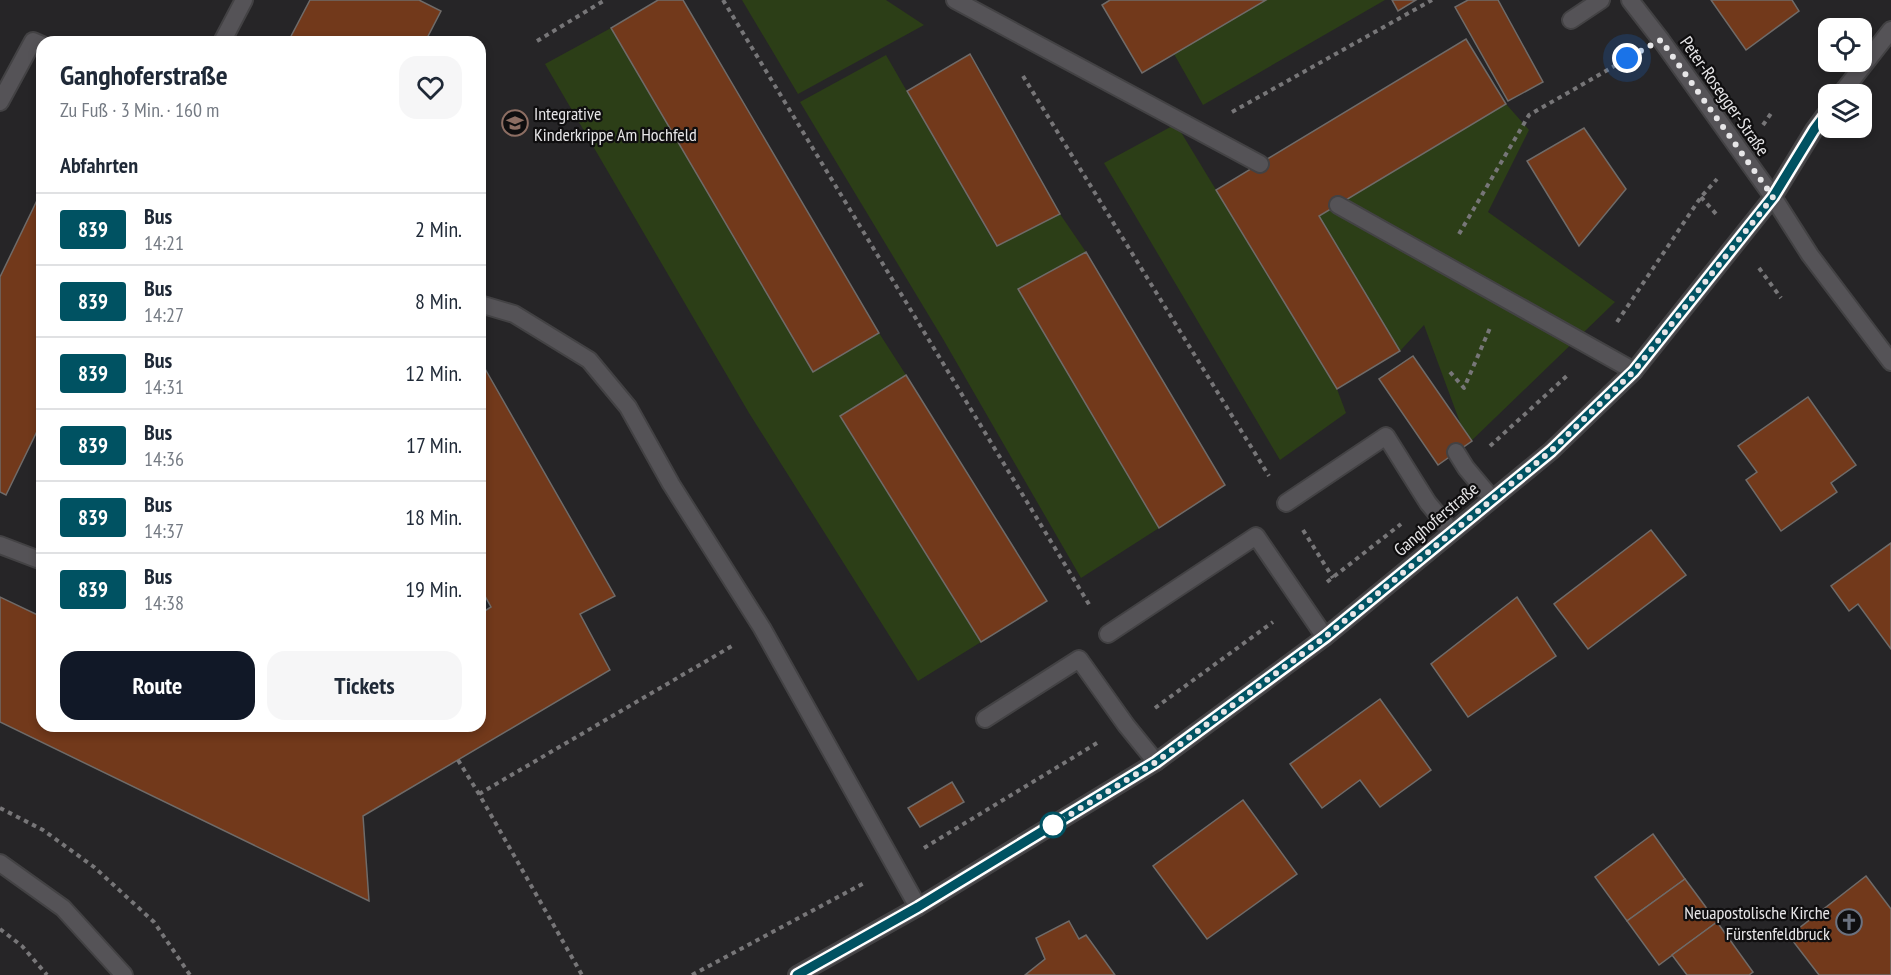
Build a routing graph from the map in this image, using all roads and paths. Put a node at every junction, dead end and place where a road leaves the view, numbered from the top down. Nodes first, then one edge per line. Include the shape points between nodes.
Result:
1 (244, 0) edge
2 (606, 0) edge
3 (723, 0) edge
4 (955, 0) edge
5 (1432, 0) edge
6 (1601, 0) edge
7 (1630, 0) edge
8 (1571, 20) dead end
9 (1891, 30) edge
10 (225, 36) edge
11 (1661, 40) junction
12 (537, 41) dead end
13 (36, 42) edge
14 (1017, 67) dead end
15 (1849, 84) edge
16 (0, 102) edge
17 (1818, 125) edge
18 (1197, 131) junction
19 (1260, 164) dead end
20 (1773, 197) junction
21 (1338, 205) dead end
22 (1442, 262) junction
23 (1504, 298) junction
24 (486, 306) edge
25 (1891, 362) edge
26 (1634, 371) junction
27 (1450, 372) dead end
28 (1456, 452) dead end
29 (1491, 499) junction
30 (1286, 503) junction
31 (1452, 532) junction
32 (0, 544) edge
33 (36, 559) edge
34 (1333, 578) dead end
35 (762, 628) junction
36 (1108, 634) joint
37 (1325, 637) junction
38 (1149, 698) dead end
39 (1155, 707) dead end
40 (986, 719) dead end
41 (458, 760) dead end
42 (1156, 762) junction
43 (479, 794) junction
44 (0, 808) edge
45 (0, 863) edge
46 (918, 907) junction
47 (0, 929) edge
48 (47, 975) edge
49 (124, 975) edge
50 (190, 975) edge
51 (582, 975) edge
52 (797, 975) edge

1 - 10 street
2 - 12 path
3 - 36 path
4 - 18 street
5 - 18 path
6 - 8 street
7 - 11 street, Peter-Rosegger-Straße
9 - 15 street
11 - 20 street, Peter-Rosegger-Straße
11 - 22 path via 1529,116
13 - 16 street via 33,41
14 - 30 path
17 - 20 street, Ganghoferstraße
18 - 19 street
20 - 25 street, Peter-Rosegger-Straße via 1810,255
20 - 26 street, Ganghoferstraße
21 - 22 street
22 - 23 street
23 - 26 street
23 - 27 path via 1464,388
24 - 35 street via 514,314 589,360 628,407 671,484
26 - 29 street, Ganghoferstraße via 1551,451
28 - 29 street
29 - 31 street, Ganghoferstraße
30 - 31 street via 1386,436 1428,503
30 - 34 path
31 - 37 street, Ganghoferstraße
32 - 33 street
35 - 43 path
35 - 46 street
36 - 37 street via 1256,536
37 - 42 street, Ganghoferstraße
38 - 39 path
40 - 42 street via 1079,659
41 - 43 path
42 - 46 street, Ganghoferstraße
43 - 51 path
44 - 50 path via 43,830 94,867 154,922
45 - 49 street via 63,908
46 - 52 street, Ganghoferstraße
47 - 48 path via 22,946

